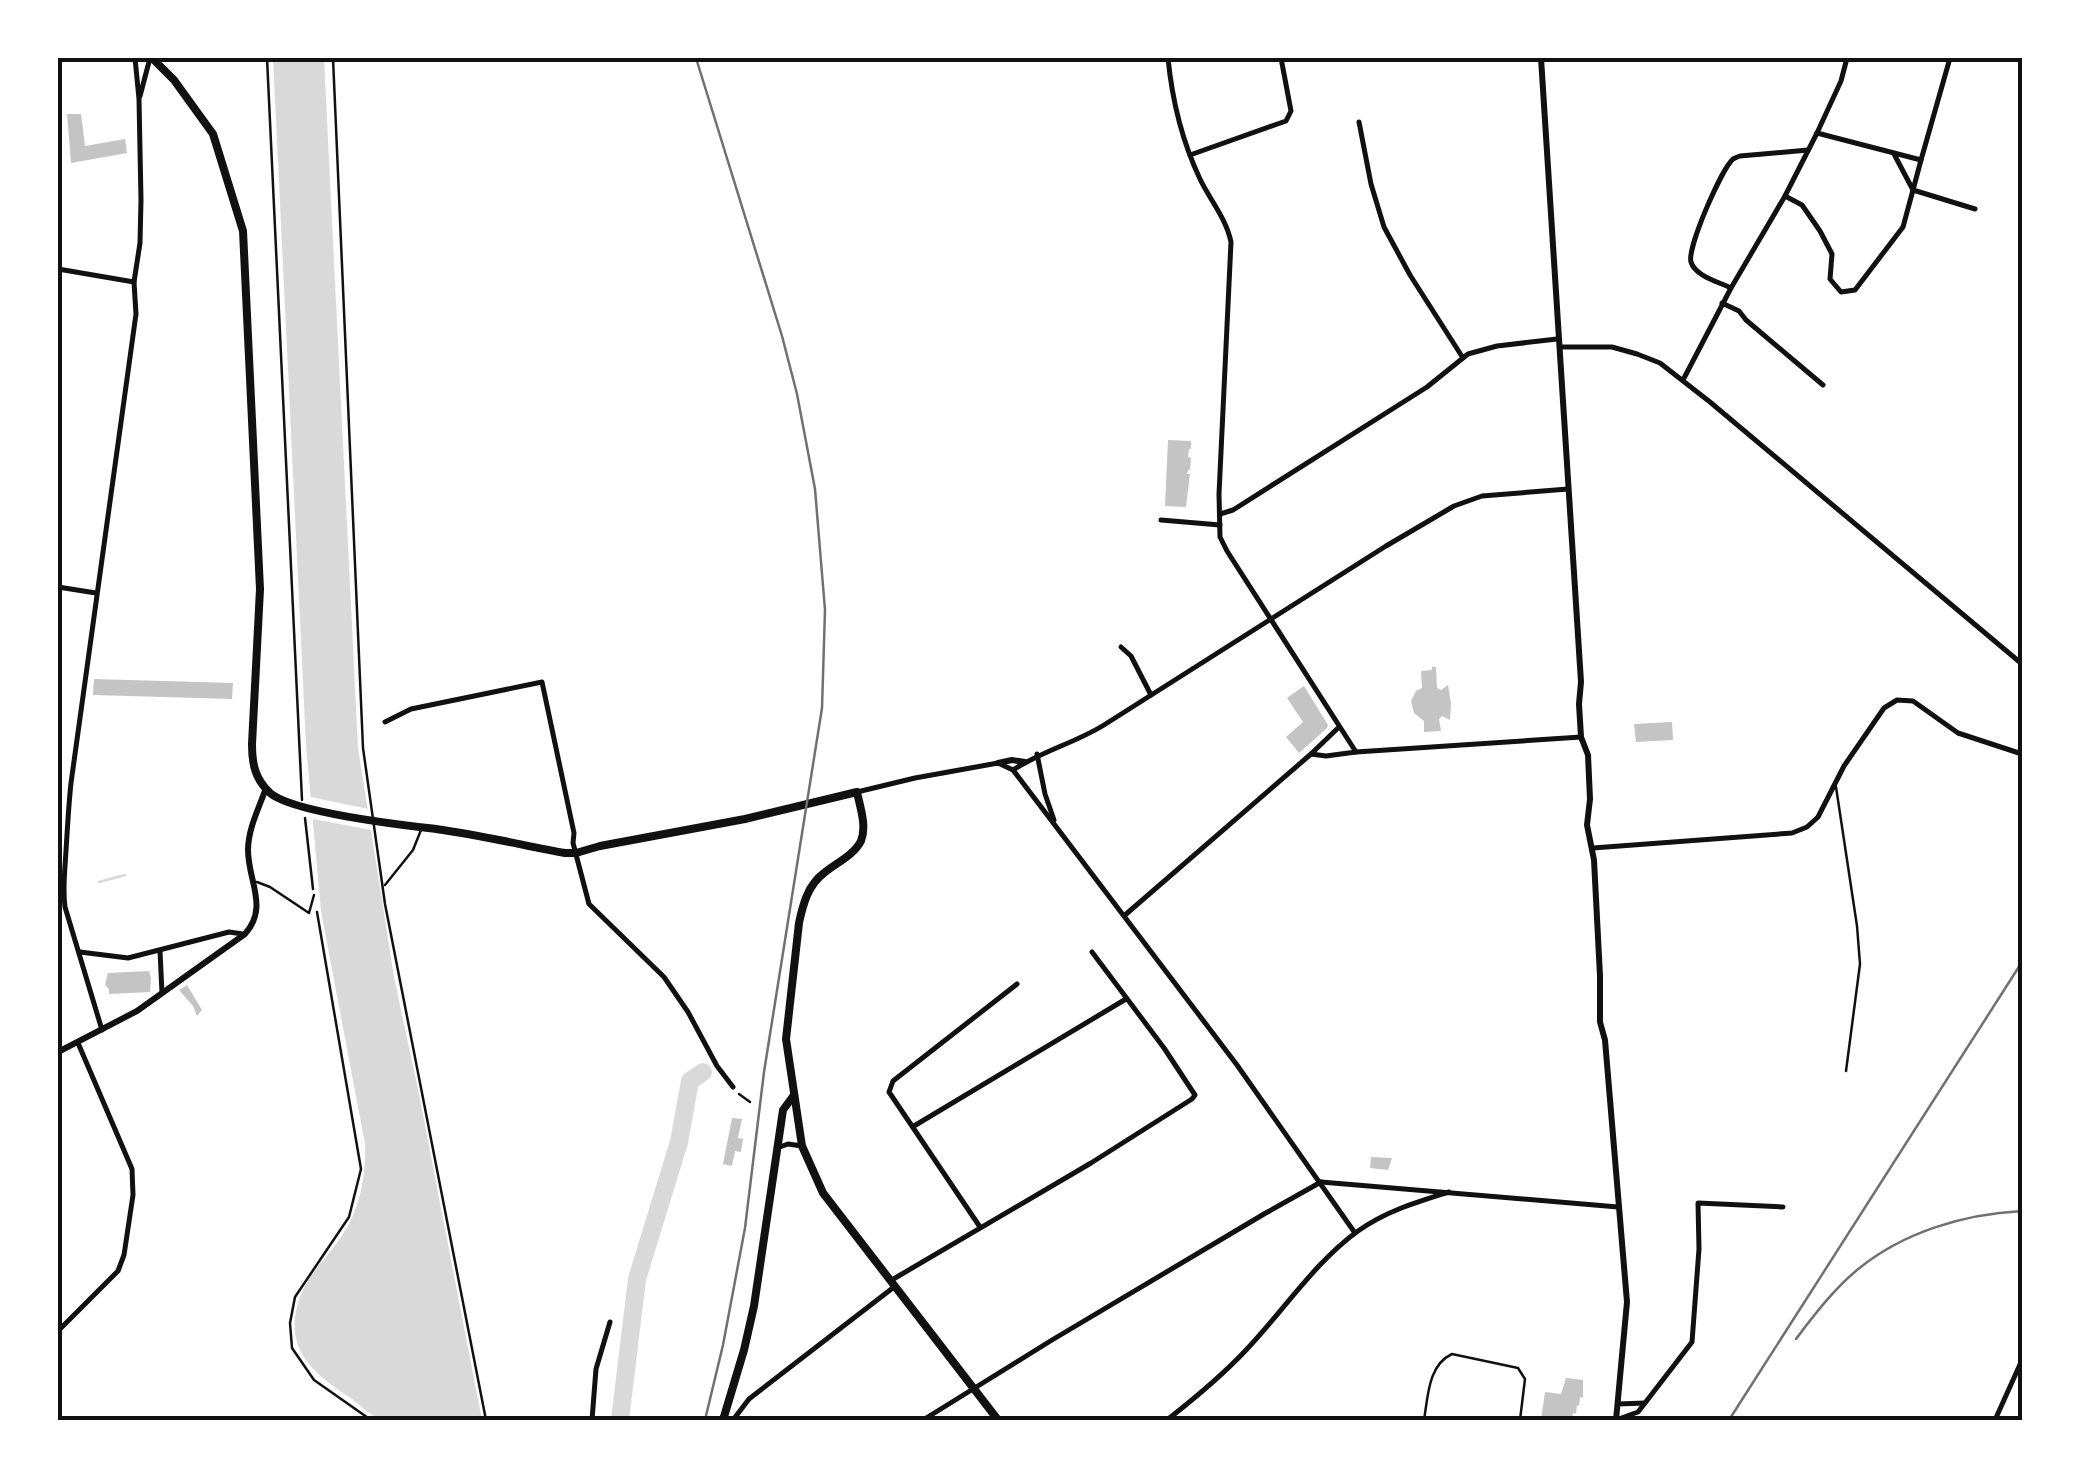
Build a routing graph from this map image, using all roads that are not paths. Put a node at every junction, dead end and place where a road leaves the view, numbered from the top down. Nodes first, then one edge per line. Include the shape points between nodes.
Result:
1 (135, 58) edge
2 (151, 58) edge
3 (333, 58) edge
4 (1168, 58) edge
5 (1281, 58) edge
6 (1541, 58) edge
7 (1847, 58) edge
8 (1950, 58) edge
9 (139, 98) junction
10 (1359, 122) dead end
11 (1817, 134) junction
12 (1809, 150) junction
13 (1894, 154) junction
14 (1190, 155) junction
15 (1921, 160) junction
16 (1913, 190) junction
17 (1785, 196) junction
18 (1975, 209) dead end
19 (58, 269) edge
20 (134, 282) junction
21 (1731, 288) junction
22 (1722, 303) junction
23 (1558, 338) junction
24 (1561, 347) junction
25 (1463, 358) junction
26 (1684, 380) junction
27 (1823, 385) dead end
28 (1568, 489) junction
29 (1220, 514) junction
30 (1162, 520) dead end
31 (1220, 525) junction
32 (58, 587) edge
33 (96, 593) junction
34 (1271, 620) junction
35 (1121, 648) dead end
36 (2022, 664) edge
37 (1151, 695) junction
38 (385, 722) dead end
39 (1340, 728) junction
40 (1581, 737) junction
41 (1356, 752) junction
42 (1037, 754) junction
43 (1311, 754) junction
44 (2022, 754) edge
45 (1025, 762) junction
46 (998, 763) junction
47 (1013, 770) junction
48 (1835, 786) junction
49 (266, 788) junction
50 (857, 792) junction
51 (1057, 827) junction
52 (422, 828) junction
53 (1593, 848) junction
54 (576, 853) junction
55 (254, 881) junction
56 (60, 887) edge
57 (384, 887) junction
58 (314, 895) road end
59 (1125, 915) junction
60 (245, 934) junction
61 (160, 951) junction
62 (80, 952) junction
63 (1092, 952) dead end
64 (1017, 984) dead end
65 (162, 993) junction
66 (1126, 999) junction
67 (102, 1030) junction
68 (78, 1043) junction
69 (58, 1052) edge
70 (1846, 1072) dead end
71 (732, 1087) road end
72 (794, 1096) junction
73 (914, 1126) junction
74 (802, 1146) junction
75 (777, 1148) junction
76 (1321, 1182) junction
77 (1449, 1192) junction
78 (1618, 1207) junction
79 (1783, 1207) dead end
80 (980, 1227) junction
81 (1355, 1232) junction
82 (892, 1284) junction
83 (610, 1322) dead end
84 (58, 1331) edge
85 (2022, 1360) edge
86 (973, 1390) junction
87 (728, 1402) junction
88 (1645, 1403) junction
89 (1618, 1404) junction
90 (486, 1420) edge
91 (592, 1420) edge
92 (723, 1420) edge
93 (733, 1420) edge
94 (923, 1420) edge
95 (998, 1420) edge
96 (1167, 1420) edge
97 (1424, 1420) edge
98 (1520, 1420) edge
99 (1616, 1420) edge
100 (1995, 1420) edge

1 - 9 street
2 - 9 street
2 - 49 main road via 213,134 243,231 260,589 252,756
3 - 57 lane via 363,748
4 - 14 street
5 - 14 street via 1292,111 1286,121
6 - 23 street
7 - 11 street
8 - 15 street
9 - 20 street
10 - 25 street via 1384,227
11 - 12 street
11 - 13 street
12 - 17 street
12 - 21 street via 1740,156 1717,186 1692,263
13 - 15 street
13 - 16 street
14 - 29 street via 1231,242
15 - 16 street
16 - 17 street via 1903,228 1854,290 1841,292 1830,279 1832,254 1820,231 1802,205
16 - 18 street
17 - 21 street
19 - 20 street
20 - 33 street via 136,314
21 - 22 street
22 - 26 street
22 - 27 street
23 - 24 street
23 - 25 street
24 - 26 street via 1612,347 1660,363
24 - 28 street
25 - 29 street
26 - 36 street
28 - 34 street via 1466,500
28 - 40 street
29 - 31 street
30 - 31 street
31 - 34 street via 1222,542
32 - 33 street
33 - 56 street
34 - 37 street
34 - 39 street
35 - 37 street
37 - 42 street via 1091,733
38 - 54 street via 411,709 542,682
39 - 41 street
39 - 43 street
40 - 41 street
40 - 53 street via 1588,755
41 - 43 street
42 - 45 street
42 - 51 street
43 - 59 street
44 - 48 street via 1958,733 1912,701 1897,700 1884,708
45 - 46 street
45 - 47 street
46 - 47 street
46 - 50 street
47 - 51 street
48 - 53 street via 1818,817 1792,834
48 - 70 lane via 1860,964
49 - 52 main road via 290,804
49 - 55 street via 250,835
50 - 54 main road
50 - 72 main road via 861,840 820,875 802,907 786,1040
51 - 59 street
52 - 54 main road
52 - 57 lane via 414,850
53 - 78 street via 1600,1022
54 - 71 street via 589,904 664,978
55 - 58 lane via 309,913
55 - 60 street via 258,912
56 - 62 street
57 - 90 lane
59 - 76 street
60 - 61 street via 229,932
60 - 65 street
61 - 62 street via 128,958
61 - 65 street
62 - 67 street
63 - 66 street
64 - 73 street via 893,1081 890,1092
65 - 67 street
66 - 73 street
66 - 80 street via 1195,1095
67 - 68 street
68 - 69 street
68 - 84 street via 132,1169 133,1195 118,1271
72 - 74 main road
72 - 75 main road via 783,1110
73 - 80 street
74 - 75 street
74 - 82 main road via 823,1194
75 - 87 main road via 754,1306
76 - 77 street
76 - 81 street
76 - 86 street
77 - 78 street
77 - 81 street
78 - 89 street via 1627,1302
79 - 88 street via 1698,1204 1692,1342
80 - 82 street
81 - 96 street via 1248,1348
82 - 86 main road
82 - 93 street via 749,1399
83 - 91 street via 596,1368
85 - 100 street
86 - 94 street
86 - 95 main road
87 - 92 main road
87 - 93 street
88 - 89 street
88 - 99 street
89 - 99 street
97 - 98 lane via 1436,1367 1452,1354 1518,1368 1525,1379

